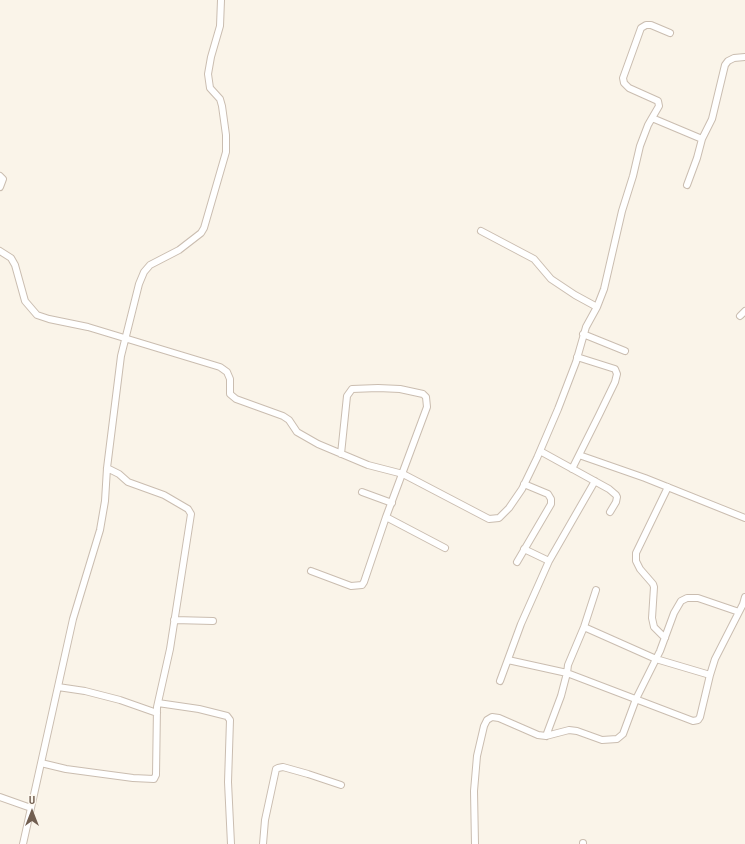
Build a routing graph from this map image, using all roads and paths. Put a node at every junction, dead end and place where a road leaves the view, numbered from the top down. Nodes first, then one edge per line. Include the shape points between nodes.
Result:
1 (221, 0) edge
2 (670, 33) dead end
3 (745, 57) edge
4 (652, 118) junction
5 (702, 139) junction
6 (0, 176) edge
7 (687, 185) dead end
8 (0, 187) edge
9 (481, 231) dead end
10 (0, 252) edge
11 (597, 307) junction
12 (583, 334) junction
13 (125, 338) junction
14 (625, 351) dead end
15 (577, 357) junction
16 (540, 451) junction
17 (341, 454) junction
18 (579, 455) junction
19 (106, 468) junction
20 (572, 469) junction
21 (403, 474) junction
22 (595, 481) junction
23 (524, 484) junction
24 (668, 487) junction
25 (362, 492) dead end
26 (392, 503) junction
27 (610, 512) dead end
28 (386, 517) junction
29 (745, 518) edge
30 (445, 548) dead end
31 (524, 549) junction
32 (549, 561) junction
33 (517, 562) dead end
34 (311, 571) dead end
35 (596, 590) dead end
36 (745, 597) edge
37 (739, 612) junction
38 (174, 620) junction
39 (213, 621) dead end
40 (584, 628) junction
41 (665, 638) junction
42 (656, 659) junction
43 (508, 660) junction
44 (566, 673) junction
45 (710, 675) junction
46 (500, 681) dead end
47 (58, 686) junction
48 (636, 699) junction
49 (158, 703) junction
50 (157, 713) junction
51 (546, 736) junction
52 (41, 763) junction
53 (341, 785) dead end
54 (0, 797) edge
55 (31, 808) junction
56 (23, 844) edge
57 (231, 844) edge
58 (263, 844) edge
59 (475, 844) edge

1 - 13 street via 220,26 208,74 210,88 220,99 222,106 226,152 201,234 180,250 150,265 144,272
2 - 4 street via 651,25 641,28 623,78 629,88 658,101 659,106
3 - 5 street via 734,58 725,65 712,119
4 - 5 street
4 - 11 street via 640,146 604,289
5 - 7 street
6 - 8 street via 3,179
9 - 11 street via 534,259 551,279
10 - 13 street via 11,258 25,301 37,315
11 - 12 street
12 - 14 street
12 - 15 street
13 - 17 street via 220,367 227,372 230,379 230,394 236,399 283,416 297,432
13 - 19 street
15 - 16 street
15 - 18 street via 615,369 617,374
16 - 20 street
16 - 23 street
17 - 21 street via 368,465
17 - 21 street via 347,396 352,389 400,389 423,394 427,407
18 - 20 street
18 - 24 street
19 - 38 street via 128,482 164,495 190,511
19 - 47 street via 106,501 100,530 80,593
20 - 22 street
21 - 23 street via 489,519 498,518 510,508
21 - 26 street
22 - 27 street via 617,496
22 - 32 street
23 - 31 street via 548,494 551,499 551,504
24 - 29 street
24 - 41 street via 636,553 640,569 654,587 654,627
25 - 26 street
26 - 28 street
28 - 30 street
28 - 34 street via 362,585 351,586
31 - 32 street
31 - 33 street
32 - 43 street
35 - 40 street
36 - 37 street
37 - 41 street via 698,598 687,598 681,601 674,613
37 - 45 street via 715,659
38 - 39 street
38 - 49 street
40 - 42 street
40 - 44 street
41 - 42 street
42 - 45 street
42 - 48 street
43 - 44 street
43 - 46 street
44 - 48 street
44 - 51 street via 561,696
45 - 48 street via 701,712 696,721
47 - 50 street via 120,700
47 - 52 street
48 - 51 street via 622,734 617,739 602,740 569,730
49 - 50 street
49 - 57 street via 199,709 227,716 230,720 228,782
50 - 52 street via 154,779 66,769
51 - 59 street via 531,733 499,718 492,717 487,720 477,756 474,791
52 - 55 street
53 - 58 street via 283,767 276,769 264,820
54 - 55 street
55 - 56 street

